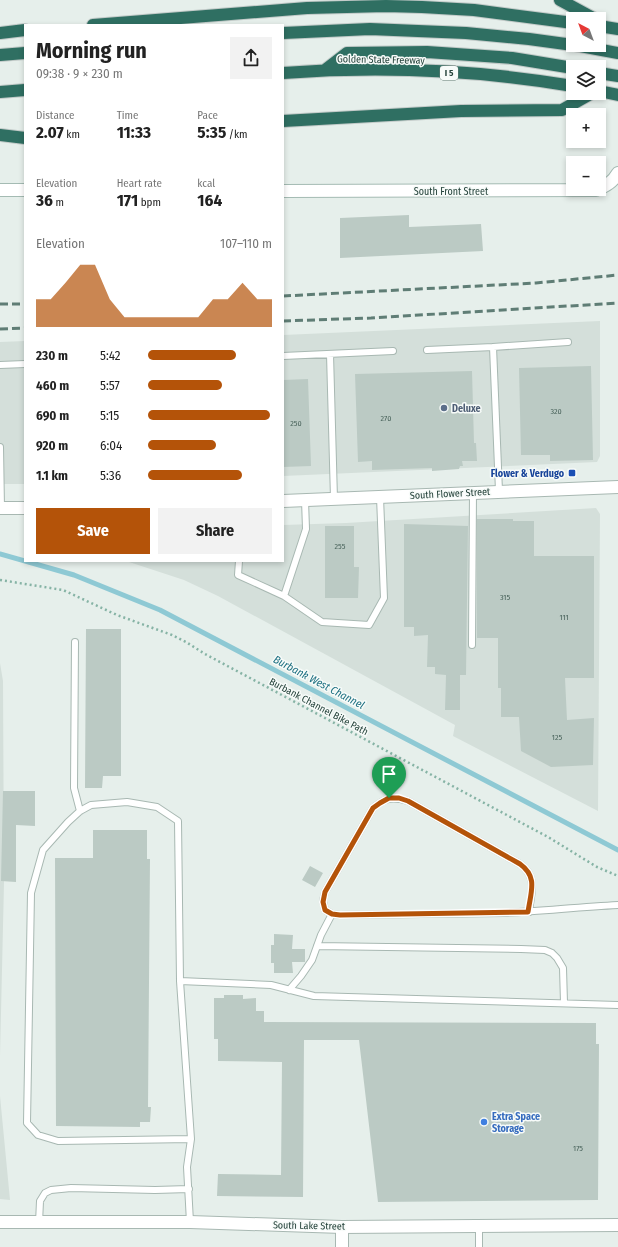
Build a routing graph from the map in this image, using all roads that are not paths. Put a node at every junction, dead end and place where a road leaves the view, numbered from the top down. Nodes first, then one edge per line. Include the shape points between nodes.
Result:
1 (560, 0) edge
2 (582, 12) edge
3 (566, 21) edge
4 (107, 24) edge
5 (24, 30) edge
6 (0, 32) edge
7 (284, 33) edge
8 (566, 44) edge
9 (606, 50) edge
10 (24, 53) edge
11 (618, 53) edge
12 (0, 55) edge
13 (566, 67) edge
14 (325, 70) junction
15 (284, 72) edge
16 (606, 74) edge
17 (618, 76) edge
18 (566, 85) edge
19 (24, 90) edge
20 (0, 92) edge
21 (606, 92) edge
22 (618, 95) edge
23 (580, 100) edge
24 (284, 121) edge
25 (0, 135) edge
26 (24, 138) edge
27 (616, 175) edge
28 (0, 190) edge
29 (24, 190) edge
30 (284, 190) edge
31 (568, 342) dead end
32 (492, 347) junction
33 (427, 350) dead end
34 (392, 351) dead end
35 (330, 354) junction
36 (284, 356) edge
37 (24, 364) edge
38 (0, 365) edge
39 (0, 447) edge
40 (618, 487) edge
41 (499, 491) junction
42 (473, 492) junction
43 (380, 497) junction
44 (334, 499) junction
45 (305, 500) junction
46 (284, 501) edge
47 (1, 508) edge
48 (24, 508) edge
49 (239, 562) edge
50 (284, 596) junction
51 (75, 642) dead end
52 (472, 645) dead end
53 (80, 811) junction
54 (618, 905) edge
55 (528, 912) junction
56 (332, 914) junction
57 (317, 946) junction
58 (180, 981) junction
59 (289, 990) junction
60 (564, 1003) junction
61 (618, 1005) edge
62 (191, 1139) junction
63 (189, 1189) junction
64 (0, 1222) edge
65 (190, 1222) junction
66 (39, 1223) junction
67 (618, 1225) edge
68 (342, 1226) junction
69 (479, 1226) junction
70 (342, 1247) edge
71 (479, 1247) edge

1 - 2 highway
3 - 4 highway via 474,10 386,6 307,8
5 - 6 highway
7 - 8 highway via 377,29 466,33
9 - 11 highway
10 - 12 highway
13 - 14 highway via 512,58 420,52 347,53
14 - 15 highway, Golden State Freeway / I 5
14 - 18 highway, Golden State Freeway / I 5 via 427,71
16 - 17 highway
19 - 20 highway
21 - 22 highway
23 - 24 highway via 562,110 461,111
25 - 26 highway
27 - 30 street, South Front Street via 606,186 596,190
28 - 29 street
31 - 32 lane
32 - 33 lane
32 - 41 lane
34 - 35 lane
35 - 36 lane
35 - 44 lane
37 - 38 lane
39 - 47 lane
40 - 41 street, South Flower Street
41 - 42 street, South Flower Street
42 - 43 street, South Flower Street
42 - 52 lane
43 - 44 street, South Flower Street
43 - 50 lane via 384,598 369,625 322,622
44 - 45 street, South Flower Street
45 - 46 street, South Flower Street
45 - 50 lane via 306,529
47 - 48 street
49 - 50 lane via 238,575
51 - 53 lane via 74,788
53 - 58 lane via 91,805 128,802 157,807 178,821
53 - 62 lane via 44,850 31,893 26,1123 38,1135 58,1141
54 - 55 lane
55 - 56 lane
55 - 56 lane via 532,882 530,874 520,864 408,801 389,798 373,808 325,892 325,910
56 - 57 lane
57 - 59 lane via 312,960
57 - 60 lane via 545,950 552,953 563,968
58 - 59 lane via 271,985
58 - 62 lane
59 - 60 lane via 314,996
60 - 61 lane
62 - 63 lane via 187,1167
63 - 65 lane
63 - 66 lane via 50,1190 40,1201
64 - 66 street, South Lake Street
65 - 66 street, South Lake Street
65 - 68 street, South Lake Street
67 - 69 street, South Lake Street
68 - 69 street, South Lake Street
68 - 70 street
69 - 71 lane

